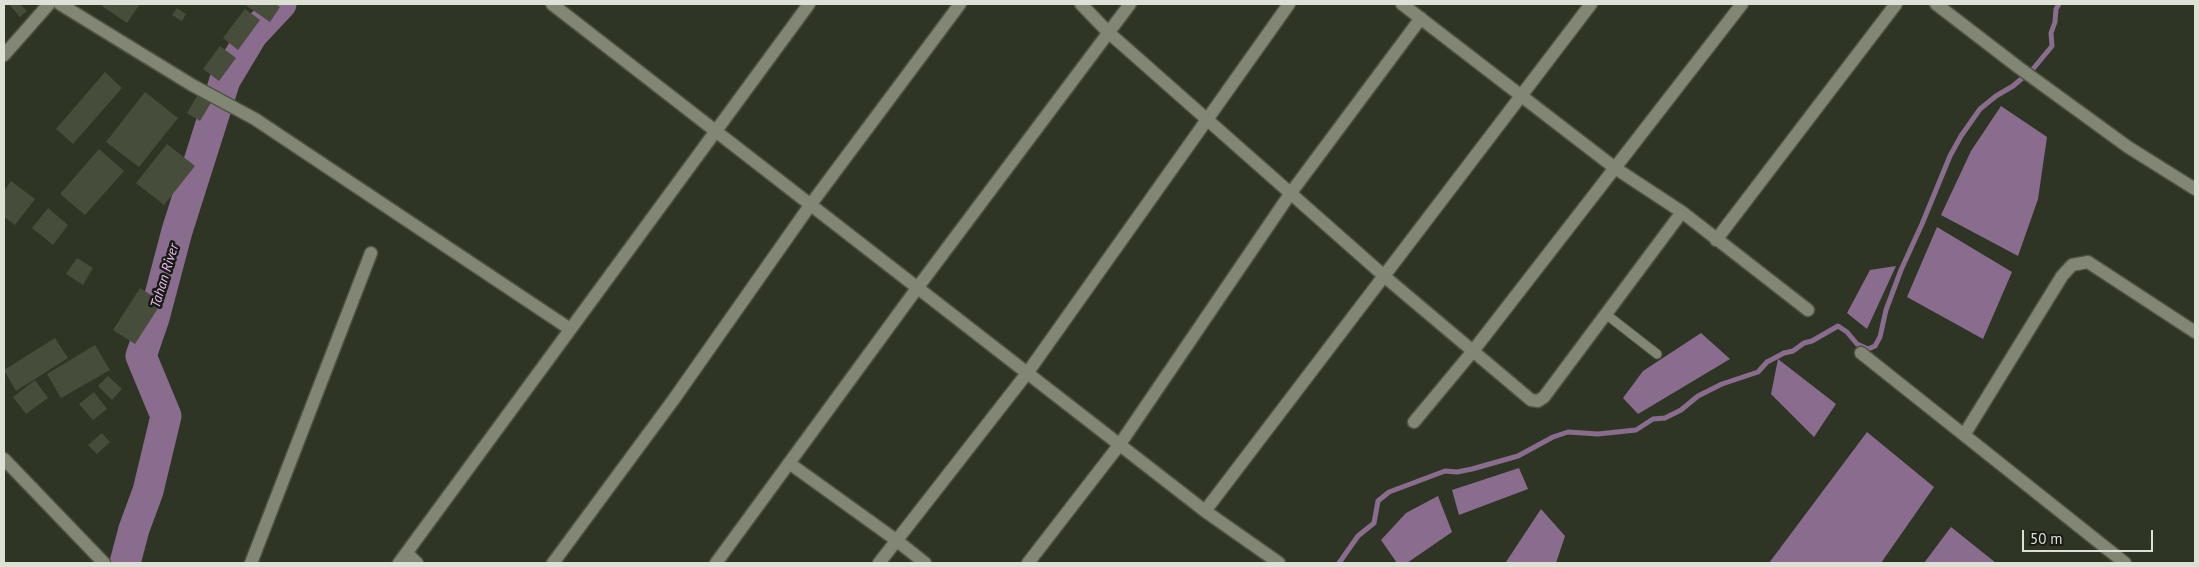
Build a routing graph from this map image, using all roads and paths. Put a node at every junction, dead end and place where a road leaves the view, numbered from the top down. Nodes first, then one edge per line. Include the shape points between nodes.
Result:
1 (49, 4) edge
2 (60, 4) edge
3 (552, 4) edge
4 (809, 4) edge
5 (960, 4) edge
6 (1081, 4) edge
7 (1130, 4) edge
8 (1289, 4) edge
9 (1402, 4) edge
10 (1591, 4) edge
11 (1742, 4) edge
12 (1896, 4) edge
13 (1936, 4) edge
14 (1421, 18) junction
15 (1108, 32) junction
16 (4, 56) edge
17 (1522, 96) junction
18 (1207, 120) junction
19 (717, 131) junction
20 (1615, 168) junction
21 (2195, 189) edge
22 (1290, 194) junction
23 (811, 204) junction
24 (1682, 212) junction
25 (1716, 240) junction
26 (370, 253) dead end
27 (1383, 275) junction
28 (918, 287) junction
29 (1808, 310) dead end
30 (1607, 315) junction
31 (570, 330) junction
32 (2195, 332) edge
33 (1473, 351) junction
34 (1861, 353) dead end
35 (1657, 354) dead end
36 (1028, 372) junction
37 (1414, 422) dead end
38 (1964, 435) junction
39 (1120, 444) junction
40 (4, 459) edge
41 (789, 463) junction
42 (1206, 511) junction
43 (896, 540) junction
44 (403, 558) edge
45 (104, 563) edge
46 (251, 563) edge
47 (417, 563) edge
48 (553, 563) edge
49 (716, 563) edge
50 (879, 563) edge
51 (925, 563) edge
52 (1028, 563) edge
53 (1279, 563) edge
54 (2125, 563) edge

1 - 16 street
2 - 31 street via 192,85 255,119
3 - 19 street
4 - 19 street
5 - 23 street
6 - 15 street
7 - 15 street
8 - 18 street
9 - 14 street
10 - 17 street
11 - 20 street
12 - 25 street
13 - 21 street via 2128,147
14 - 17 street
14 - 22 street
15 - 18 street
15 - 28 street
17 - 20 street
17 - 27 street
18 - 22 street
18 - 36 street
19 - 23 street
19 - 31 street
20 - 24 street
20 - 33 street
22 - 27 street
22 - 39 street
23 - 28 street
23 - 48 street
24 - 25 street
24 - 30 street
25 - 29 street
26 - 46 street
27 - 33 street
27 - 42 street
28 - 36 street
28 - 41 street
30 - 33 street via 1538,401 1531,400
30 - 35 lane
31 - 44 street
32 - 38 street via 2088,262 2072,265 2062,276
33 - 37 street
34 - 38 street
36 - 39 street
36 - 43 street
38 - 54 street
39 - 42 street
39 - 52 street
40 - 45 street
41 - 43 street
41 - 49 street
42 - 53 street
43 - 50 street
43 - 51 street
44 - 47 street

